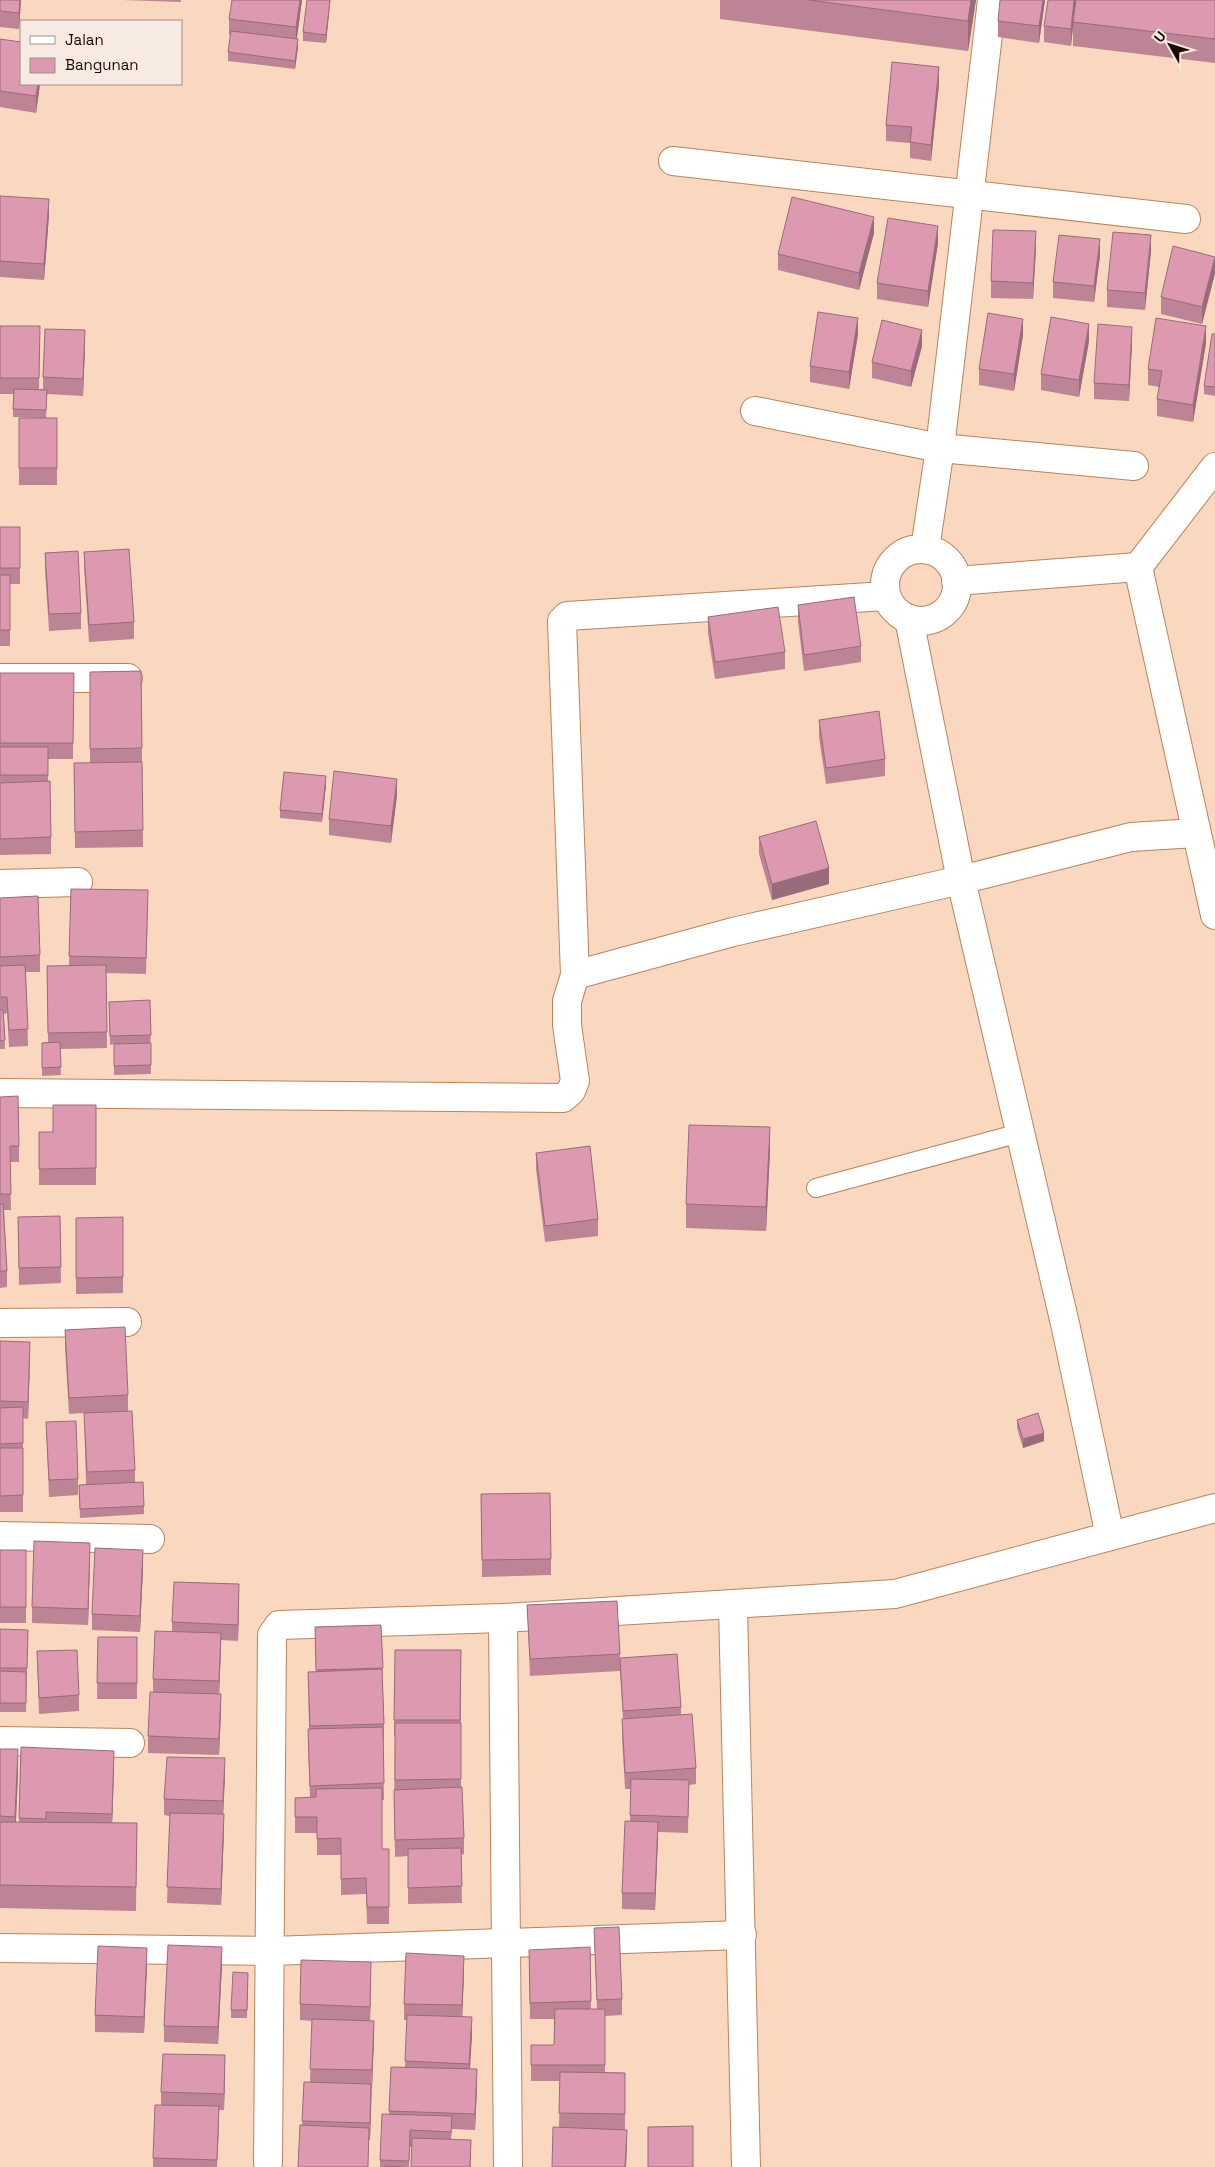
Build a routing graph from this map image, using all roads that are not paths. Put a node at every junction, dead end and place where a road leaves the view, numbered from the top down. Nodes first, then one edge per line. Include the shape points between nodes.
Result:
1 (992, 0) edge
2 (673, 161) dead end
3 (971, 194) junction
4 (1186, 219) dead end
5 (755, 411) dead end
6 (940, 448) junction
7 (1134, 466) dead end
8 (1215, 467) edge
9 (925, 550) junction
10 (1138, 567) junction
11 (956, 581) junction
12 (886, 596) junction
13 (909, 620) junction
14 (0, 678) edge
15 (137, 678) edge
16 (1196, 833) junction
17 (961, 880) junction
18 (78, 882) dead end
19 (0, 884) edge
20 (1215, 915) edge
21 (575, 975) junction
22 (0, 1093) edge
23 (1020, 1133) junction
24 (816, 1188) dead end
25 (127, 1322) dead end
26 (0, 1323) edge
27 (1215, 1508) edge
28 (0, 1536) edge
29 (1110, 1536) junction
30 (150, 1539) dead end
31 (733, 1606) junction
32 (503, 1618) junction
33 (0, 1741) edge
34 (130, 1743) dead end
35 (742, 1935) junction
36 (505, 1943) junction
37 (0, 1948) edge
38 (271, 1951) junction
39 (268, 2162) dead end
40 (508, 2167) edge
41 (746, 2167) edge

1 - 3 street
2 - 3 street
3 - 4 street
3 - 6 street
5 - 6 street
6 - 7 street
6 - 9 street
8 - 10 street
9 - 11 street via 947,560
9 - 12 street via 913,550 893,563 887,573
10 - 11 street
10 - 16 street
11 - 13 street via 951,604 943,613 933,619
12 - 13 street via 895,610
12 - 21 street via 567,616 562,621
13 - 17 street
14 - 15 street
16 - 17 street via 1130,837
16 - 20 street
17 - 21 street via 733,932
17 - 23 street
18 - 19 street
21 - 22 street via 568,1001 567,1025 575,1081 563,1098
23 - 24 lane
23 - 29 street
25 - 26 street
27 - 29 street
28 - 30 street
29 - 31 street via 895,1594
31 - 32 street
31 - 35 street
32 - 36 street
32 - 38 street via 292,1624 279,1625 272,1635
33 - 34 street
35 - 36 street
35 - 41 street
36 - 38 street
36 - 40 street
37 - 38 street
38 - 39 street

